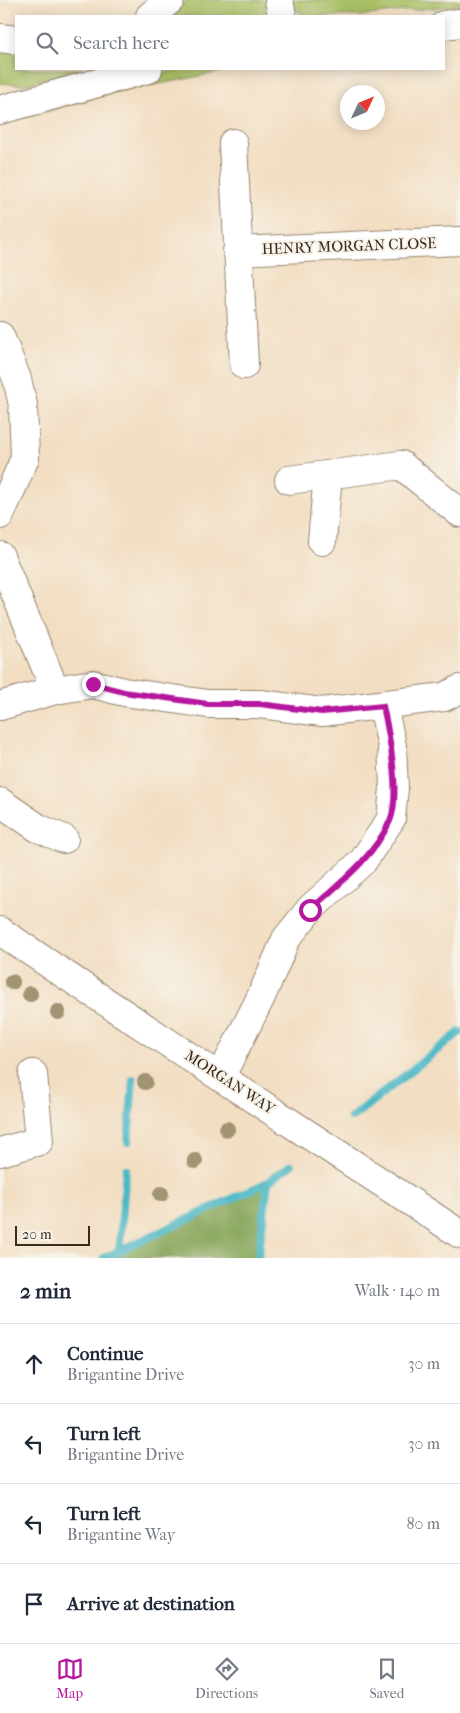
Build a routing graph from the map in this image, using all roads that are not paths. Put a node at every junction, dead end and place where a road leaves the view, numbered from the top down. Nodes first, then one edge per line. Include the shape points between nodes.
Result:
1 (170, 0) edge
2 (279, 0) edge
3 (151, 15) edge
4 (282, 15) edge
5 (460, 23) edge
6 (445, 25) edge
7 (0, 38) edge
8 (15, 40) edge
9 (144, 70) edge
10 (0, 110) edge
11 (233, 143) dead end
12 (460, 242) edge
13 (237, 251) junction
14 (0, 336) edge
15 (244, 364) dead end
16 (328, 475) junction
17 (289, 480) dead end
18 (460, 513) edge
19 (0, 515) edge
20 (322, 541) dead end
21 (0, 556) edge
22 (460, 689) edge
23 (55, 690) junction
24 (0, 706) edge
25 (383, 706) junction
26 (0, 802) edge
27 (64, 840) dead end
28 (0, 931) edge
29 (33, 1074) dead end
30 (221, 1076) junction
31 (0, 1152) edge
32 (460, 1234) edge

1 - 3 street
2 - 4 street
5 - 6 street
7 - 8 street
9 - 10 street
11 - 13 street
12 - 13 street, HENRY MORGAN CLOSE
13 - 15 street
14 - 19 street via 17,379 23,405 25,458
16 - 17 street
16 - 18 street via 401,465
16 - 20 street
21 - 23 street
22 - 25 street via 444,697
23 - 24 street
23 - 25 street via 93,684 124,692 208,704 260,704 322,712
25 - 30 street via 392,746 394,788 390,820 363,861 310,910 286,939 262,997
26 - 27 street via 38,828
28 - 30 street, MORGAN WAY
29 - 31 street via 38,1141
30 - 32 street, MORGAN WAY

